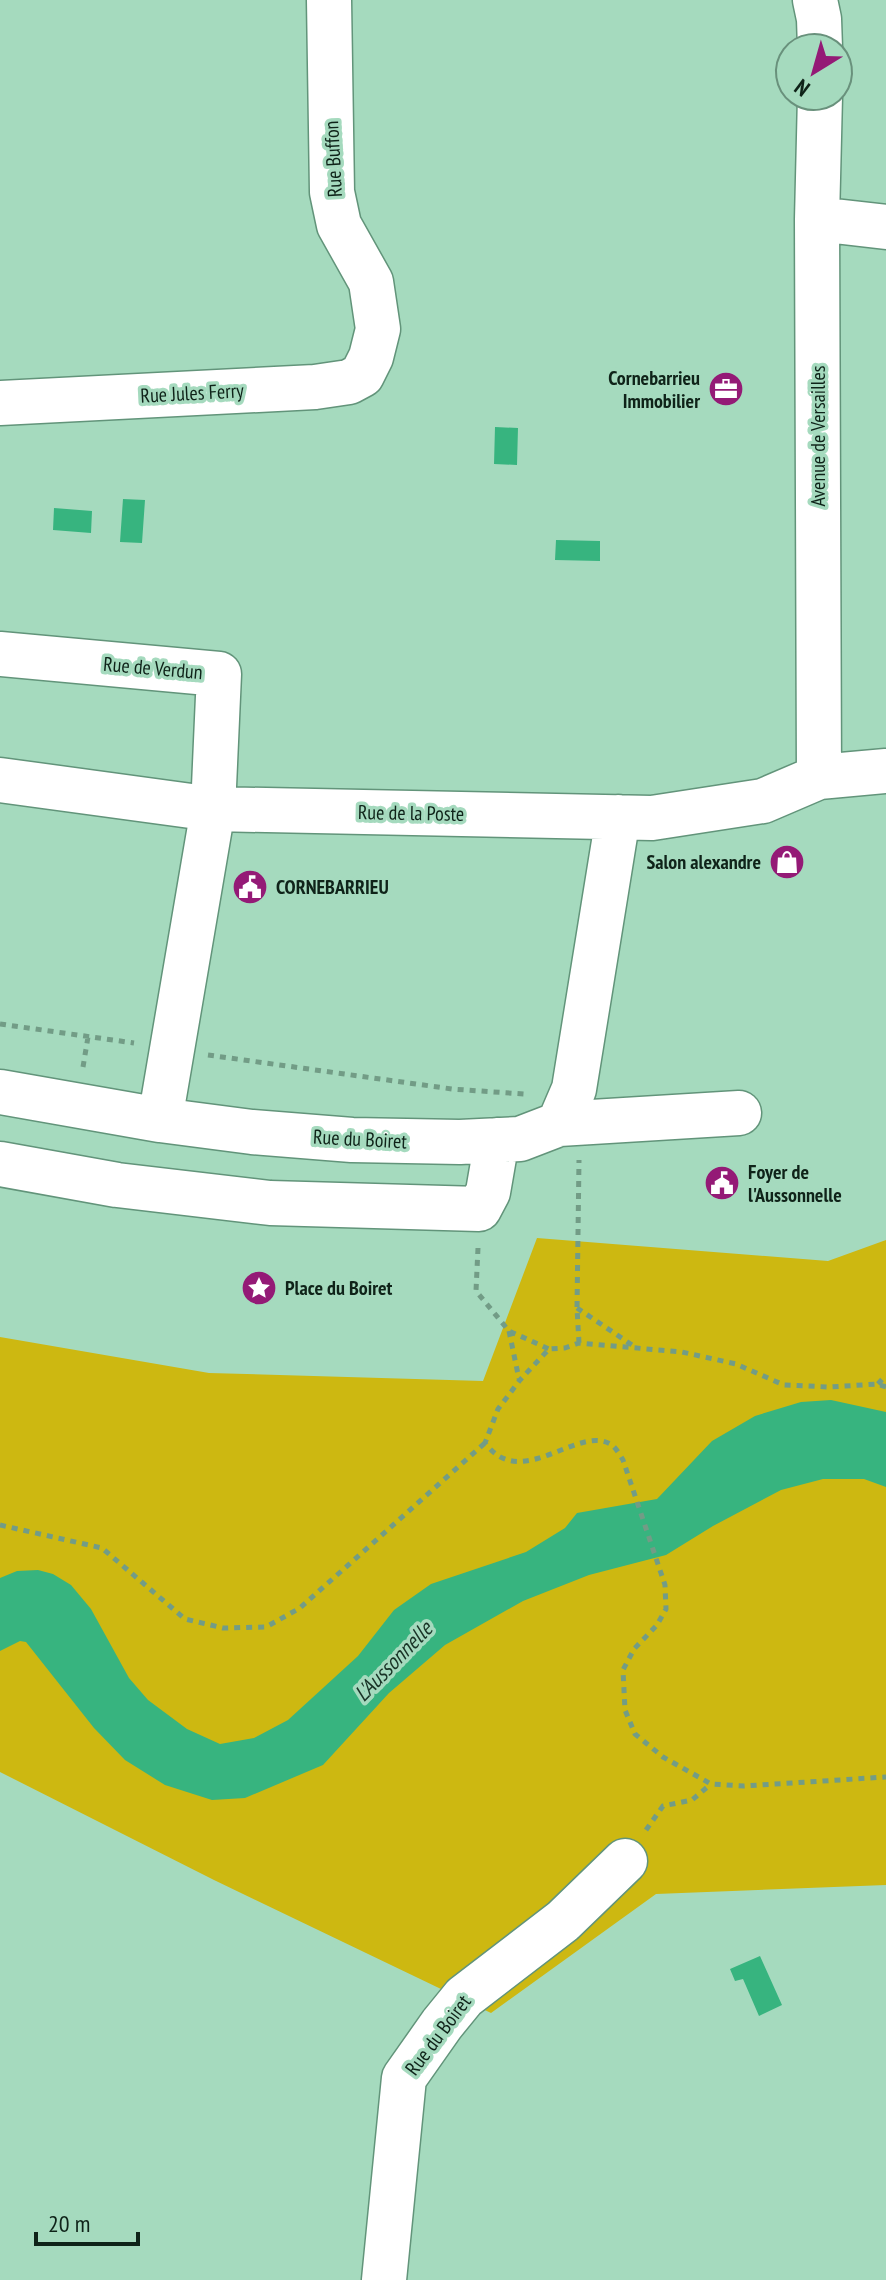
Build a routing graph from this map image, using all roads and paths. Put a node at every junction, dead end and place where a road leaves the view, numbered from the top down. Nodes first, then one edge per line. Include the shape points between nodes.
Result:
1 (329, 0) edge
2 (815, 0) edge
3 (819, 32) edge
4 (820, 112) edge
5 (817, 219) junction
6 (886, 227) edge
7 (371, 357) joint
8 (0, 403) edge
9 (0, 654) edge
10 (886, 771) edge
11 (819, 777) junction
12 (0, 780) edge
13 (213, 809) junction
14 (618, 817) junction
15 (0, 1024) edge
16 (172, 1049) junction
17 (0, 1092) edge
18 (527, 1094) dead end
19 (739, 1113) dead end
20 (160, 1120) junction
21 (559, 1124) junction
22 (497, 1140) junction
23 (0, 1164) edge
24 (479, 1209) junction
25 (577, 1308) junction
26 (509, 1331) junction
27 (579, 1343) junction
28 (636, 1348) junction
29 (549, 1349) junction
30 (886, 1375) edge
31 (520, 1380) junction
32 (877, 1384) junction
33 (886, 1387) edge
34 (485, 1443) junction
35 (0, 1525) edge
36 (886, 1777) edge
37 (711, 1784) junction
38 (625, 1861) joint
39 (384, 2280) edge

1 - 7 street, Rue Buffon via 332,192 339,225 371,282 378,329
2 - 3 street
4 - 5 street, Avenue de Versailles
5 - 6 street
5 - 11 street, Avenue de Versailles
7 - 8 street, Rue Jules Ferry via 362,375 349,382 315,387
9 - 13 street, Rue de Verdun via 219,674
10 - 11 street, Rue de la Poste
11 - 14 street, Rue de la Poste via 763,801 652,818
12 - 13 street, Rue de la Poste
13 - 14 street, Rue de la Poste
13 - 16 street
14 - 21 street via 574,1089
15 - 16 path
16 - 18 path via 452,1089
16 - 20 street
17 - 20 street, Rue du Boiret
19 - 21 street, Rue du Boiret
20 - 22 street, Rue du Boiret via 352,1140
21 - 22 street, Rue du Boiret via 520,1139
21 - 25 path via 579,1139
22 - 24 street via 488,1192
23 - 24 street via 117,1185 270,1203
24 - 26 path via 476,1291
25 - 27 path
25 - 28 path
26 - 29 path
26 - 31 path
27 - 28 path
27 - 29 path
28 - 32 path via 736,1364 784,1385
29 - 31 path
30 - 32 path
31 - 34 path via 498,1409
32 - 33 path
34 - 35 path via 300,1608 266,1627 223,1628 185,1619 102,1548
34 - 37 path via 494,1455 517,1463 600,1441 613,1446 623,1460 665,1585 666,1609 623,1670 625,1710 635,1734
36 - 37 path
37 - 38 path via 692,1800 663,1806
38 - 39 street, Rue du Boiret via 563,1921 464,1997 404,2078

